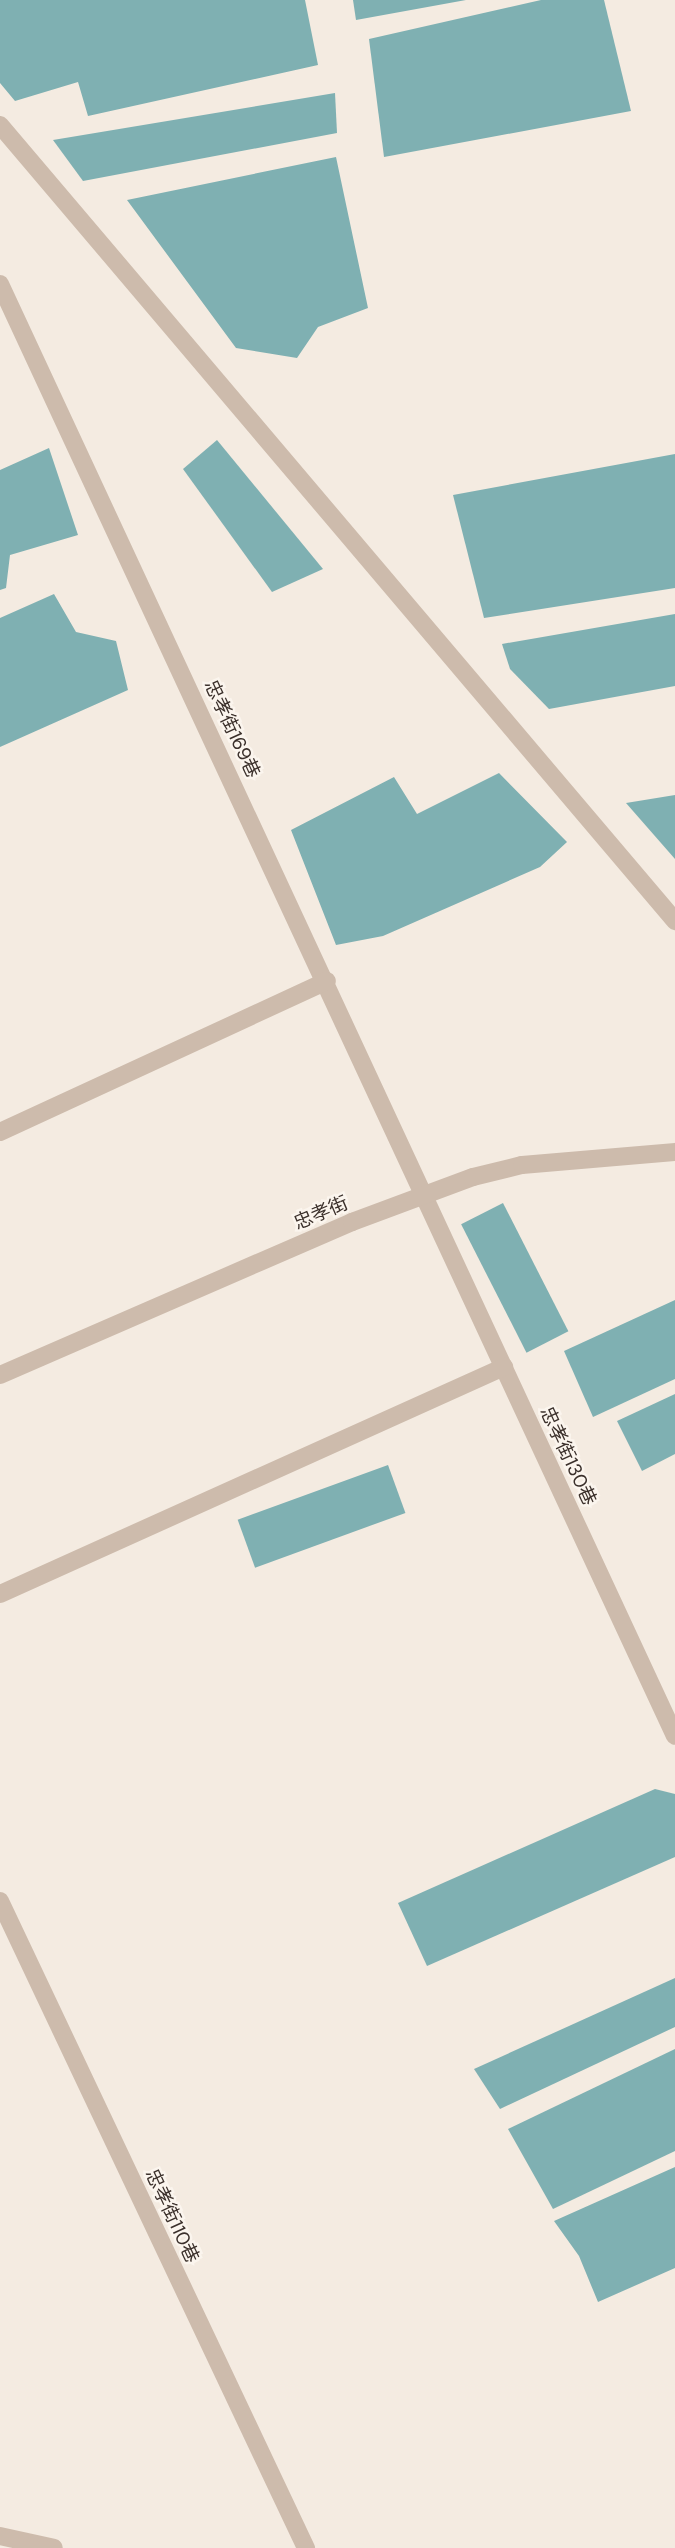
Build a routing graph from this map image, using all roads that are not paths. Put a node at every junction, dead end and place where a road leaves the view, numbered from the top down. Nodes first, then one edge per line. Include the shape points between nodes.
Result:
1 (0, 125) edge
2 (0, 284) edge
3 (675, 921) edge
4 (327, 981) junction
5 (0, 1132) edge
6 (675, 1152) edge
7 (426, 1192) junction
8 (504, 1367) junction
9 (0, 1375) edge
10 (0, 1594) edge
11 (675, 1736) edge
12 (0, 1901) edge
13 (0, 2536) edge
14 (54, 2548) edge
15 (306, 2548) edge

1 - 3 street
2 - 4 street, 忠孝街169巷
4 - 5 street
4 - 7 street, 忠孝街169巷
6 - 7 street, 忠孝街 via 510,1167
7 - 8 street, 忠孝街130巷
7 - 9 street, 忠孝街
8 - 10 street
8 - 11 street, 忠孝街130巷
12 - 15 street, 忠孝街110巷
13 - 14 street

